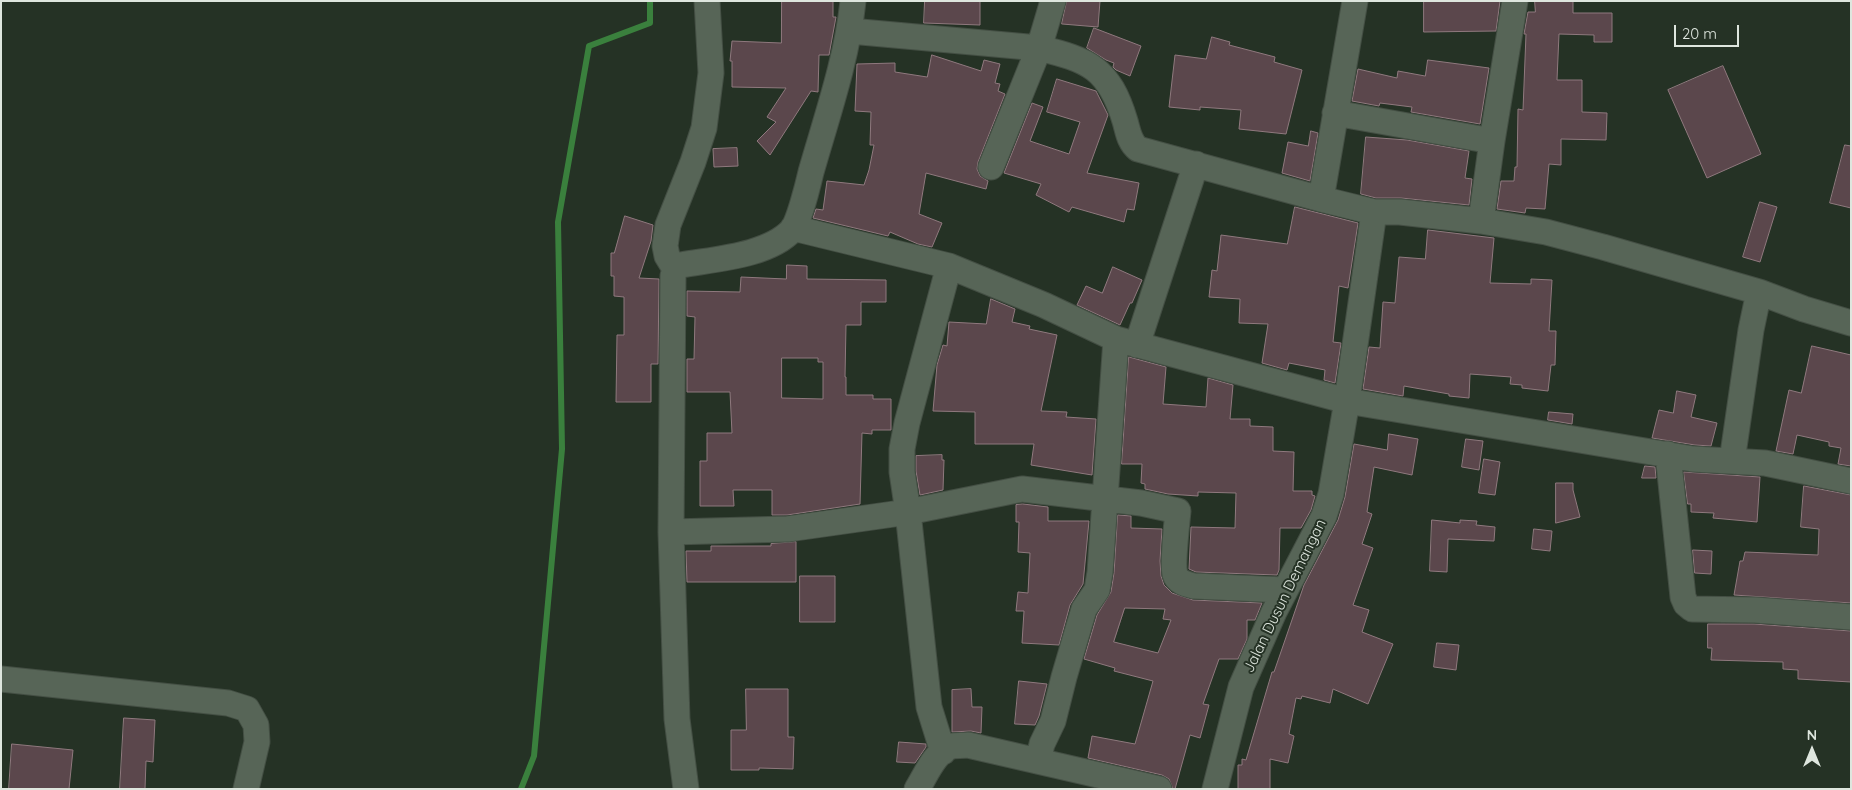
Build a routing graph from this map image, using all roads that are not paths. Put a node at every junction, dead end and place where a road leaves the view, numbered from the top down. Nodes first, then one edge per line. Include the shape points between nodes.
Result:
1 (708, 1) edge
2 (853, 1) edge
3 (1053, 1) edge
4 (1355, 1) edge
5 (1515, 1) edge
6 (850, 31) junction
7 (1039, 48) junction
8 (1335, 113) junction
9 (1492, 141) junction
10 (1196, 164) junction
11 (991, 168) dead end
12 (1321, 199) junction
13 (1374, 212) junction
14 (1481, 221) junction
15 (793, 228) junction
16 (949, 266) junction
17 (675, 269) junction
18 (1759, 292) junction
19 (1851, 323) edge
20 (1126, 342) junction
21 (1347, 401) junction
22 (1668, 454) junction
23 (1732, 461) junction
24 (1851, 481) edge
25 (1104, 499) junction
26 (908, 512) junction
27 (671, 532) junction
28 (1285, 590) junction
29 (1851, 617) edge
30 (1, 679) edge
31 (943, 752) junction
32 (1038, 761) junction
33 (246, 789) edge
34 (686, 789) edge
35 (917, 789) edge
36 (1159, 789) edge
37 (1215, 789) edge

1 - 17 street via 711,74 704,128 668,226 665,246
2 - 6 street
3 - 7 street
4 - 8 street
5 - 9 street
6 - 7 street
6 - 15 street
7 - 10 street via 1069,55 1101,74 1113,90 1130,141 1138,149
7 - 11 street
8 - 9 street
8 - 12 street
9 - 14 street
10 - 12 street
10 - 20 street
12 - 13 street
13 - 14 street
13 - 21 street, Jalan Dusun Demangan
14 - 18 street via 1603,246
15 - 16 street
15 - 17 street via 769,245 742,254 680,265
16 - 20 street
16 - 26 street via 902,449
17 - 27 street
18 - 19 street
18 - 23 street
20 - 21 street
20 - 25 street
21 - 22 street
21 - 28 street, Jalan Dusun Demangan via 1331,494 1324,516
22 - 23 street
22 - 29 street via 1686,604 1692,609
23 - 24 street via 1765,464
25 - 26 street via 1022,489
25 - 28 street via 1178,511 1174,569 1178,580 1185,584
25 - 32 street via 1097,590 1084,609 1054,721 1042,744
26 - 27 street via 788,529
26 - 31 street via 929,707
27 - 34 street via 677,719
28 - 37 street, Jalan Dusun Demangan via 1241,687
30 - 33 street via 228,702 247,709 256,725 257,742
31 - 32 street via 951,746 968,745
31 - 35 street via 932,762
32 - 36 street

